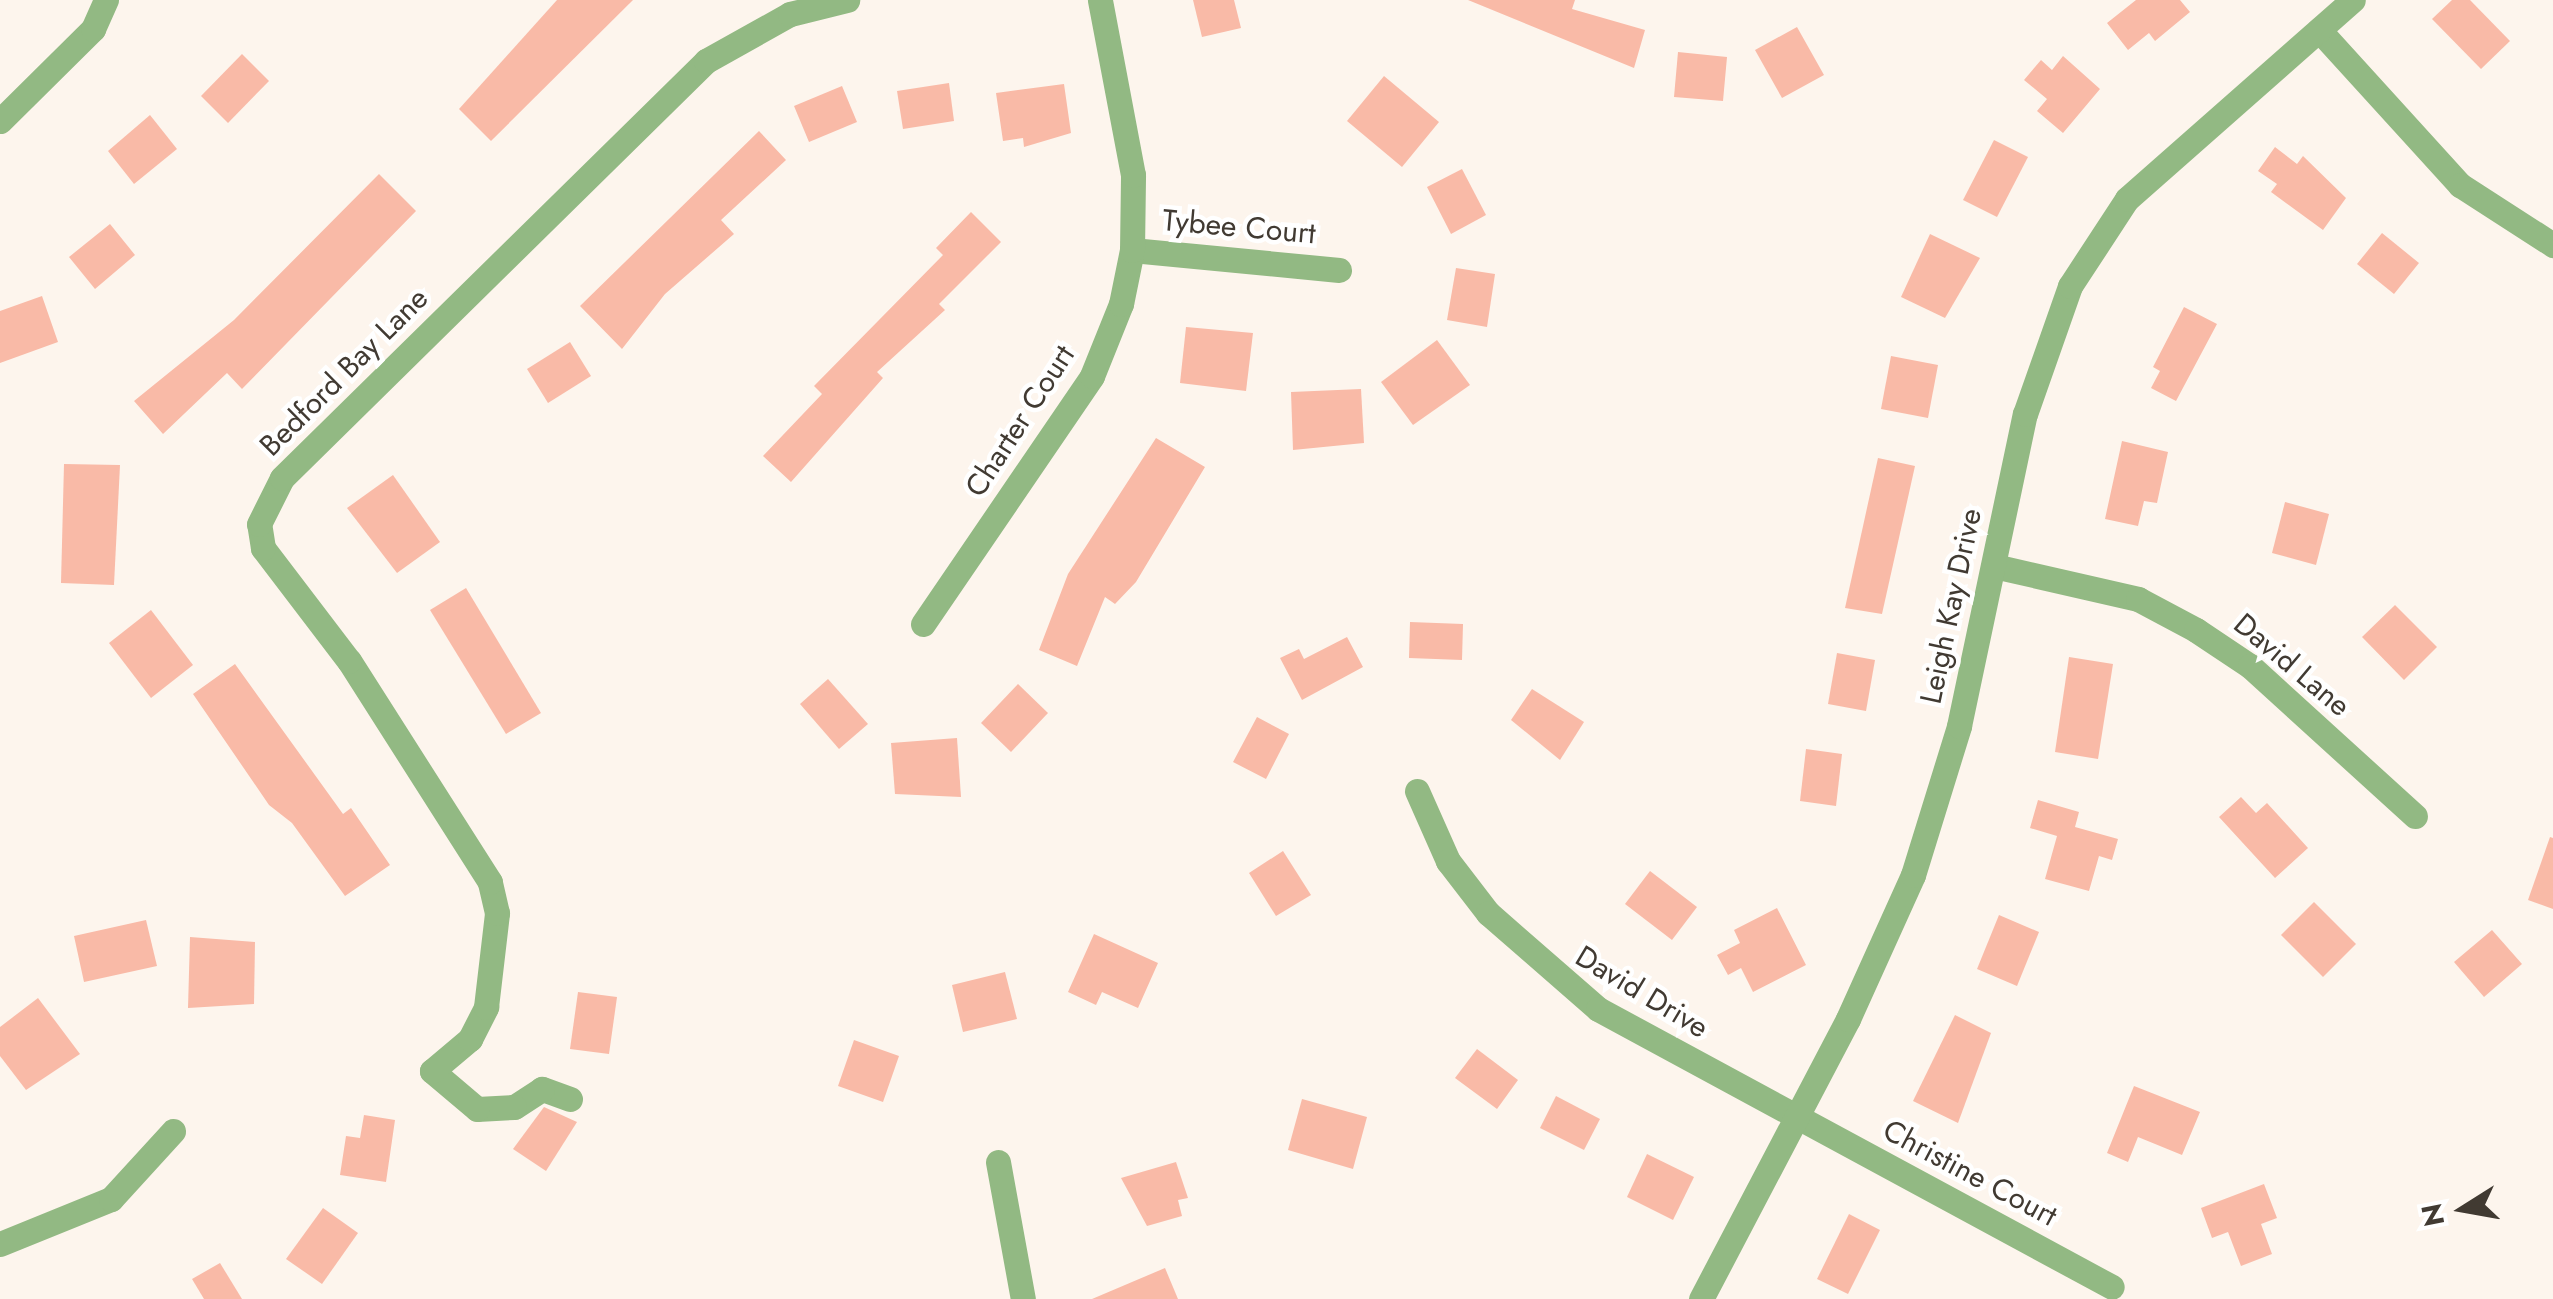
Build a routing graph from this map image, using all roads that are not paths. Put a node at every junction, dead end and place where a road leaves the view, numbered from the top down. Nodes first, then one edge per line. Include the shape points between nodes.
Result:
1 (106, 0) edge
2 (847, 0) edge
3 (1100, 0) edge
4 (2354, 0) edge
5 (2319, 30) junction
6 (0, 122) edge
7 (2553, 245) edge
8 (1132, 250) junction
9 (1338, 270) dead end
10 (1994, 566) junction
11 (923, 624) dead end
12 (1417, 792) dead end
13 (2415, 816) dead end
14 (570, 1099) dead end
15 (1798, 1116) junction
16 (174, 1131) dead end
17 (998, 1162) dead end
18 (0, 1244) edge
19 (2112, 1287) dead end
20 (1023, 1299) edge
21 (1702, 1299) edge

1 - 6 street via 94,30
2 - 14 street, Bedford Bay Lane via 790,14 706,60 266,500 262,548 350,661 490,882 497,913 486,1007 470,1039 432,1071 477,1109 514,1107 542,1089
3 - 8 street, Charter Court via 1133,175
4 - 5 street, Leigh Kay Drive
5 - 7 street via 2460,185
5 - 10 street, Leigh Kay Drive via 2158,169 2091,250 2040,360
8 - 9 street, Tybee Court
8 - 11 street, Charter Court via 1092,376
10 - 13 street, David Lane via 2138,599 2196,630 2250,666
10 - 15 street, Leigh Kay Drive via 1959,726 1913,874
12 - 15 street, David Drive via 1448,861 1553,977
15 - 19 street, Christine Court
15 - 21 street, Leigh Kay Drive
16 - 18 street via 111,1199
17 - 20 street

